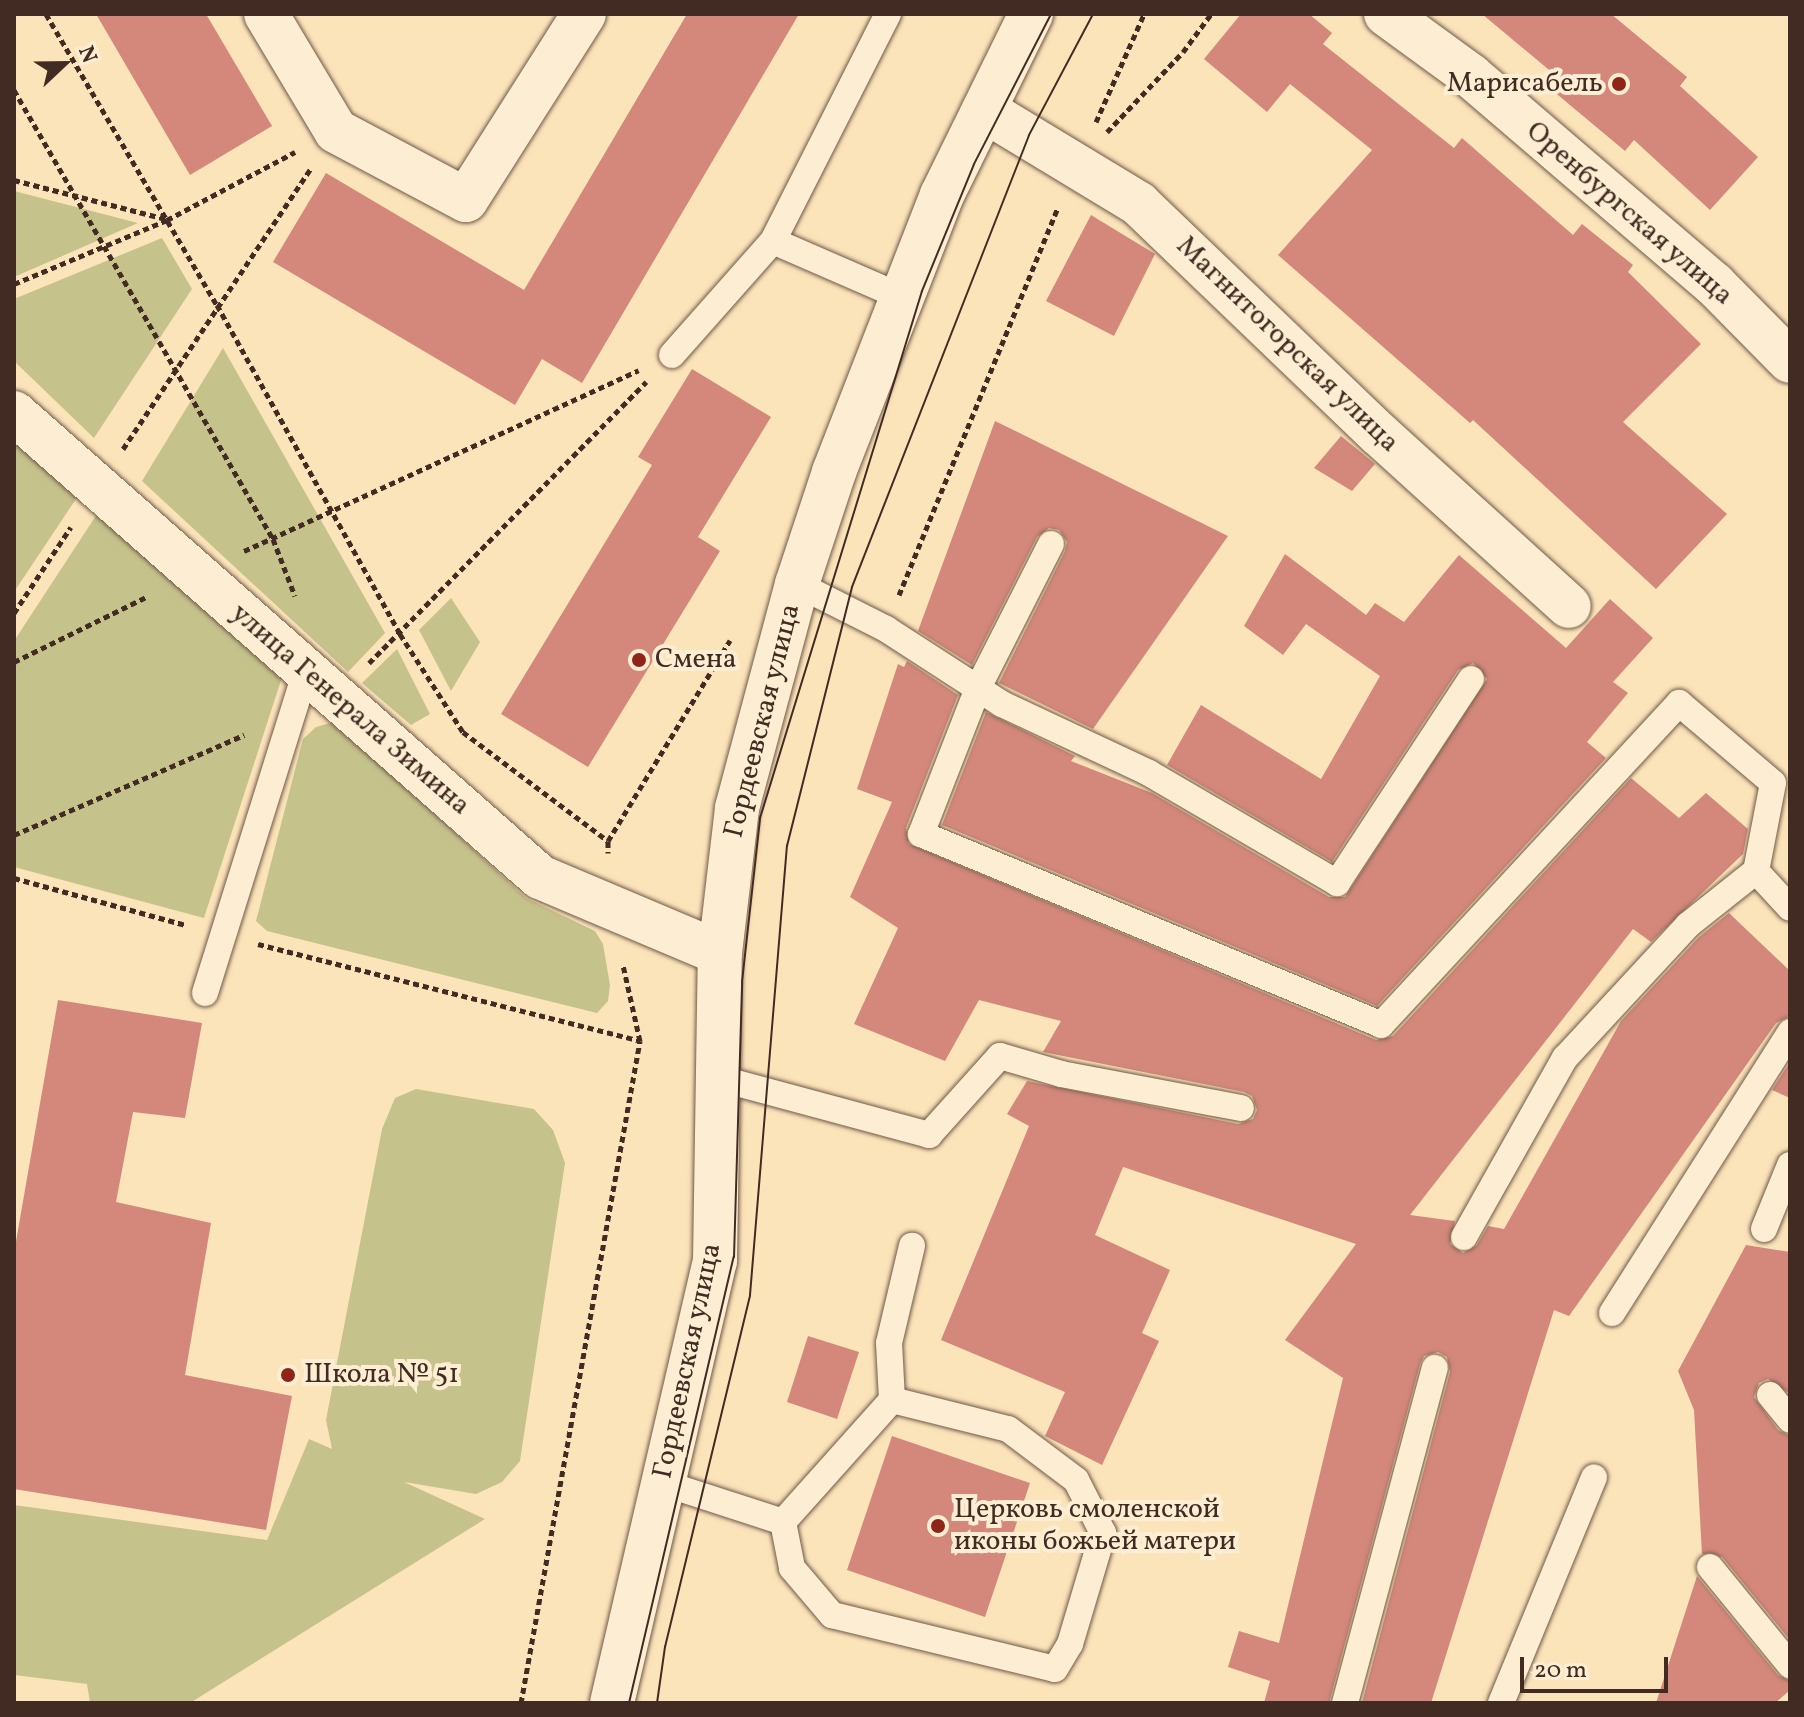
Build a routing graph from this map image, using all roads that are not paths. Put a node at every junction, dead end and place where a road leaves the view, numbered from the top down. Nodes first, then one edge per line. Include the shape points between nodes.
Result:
1 (266, 14) edge
2 (584, 14) edge
3 (888, 14) edge
4 (1031, 14) edge
5 (1386, 14) edge
6 (984, 110) junction
7 (773, 241) junction
8 (902, 297) junction
9 (672, 355) road end
10 (1790, 361) edge
11 (14, 413) edge
12 (1051, 544) dead end
13 (797, 584) junction
14 (1569, 606) dead end
15 (1471, 679) dead end
16 (319, 684) junction
17 (978, 688) junction
18 (1782, 780) edge
19 (1756, 871) junction
20 (1790, 908) edge
21 (720, 953) junction
22 (205, 993) dead end
23 (1790, 1032) edge
24 (718, 1078) junction
25 (1241, 1108) dead end
26 (1790, 1165) edge
27 (1764, 1229) dead end
28 (1464, 1237) dead end
29 (912, 1246) dead end
30 (1612, 1313) dead end
31 (1435, 1368) dead end
32 (1770, 1395) dead end
33 (892, 1400) junction
34 (1790, 1420) edge
35 (1594, 1477) dead end
36 (663, 1483) junction
37 (783, 1522) junction
38 (1710, 1567) dead end
39 (1790, 1665) edge
40 (612, 1703) edge
41 (1345, 1703) edge
42 (1501, 1703) edge

1 - 2 street via 336,131 466,200
3 - 7 lane
4 - 6 street, Гордеевская улица
5 - 10 street, Оренбургская улица via 1471,76 1667,245
6 - 8 street, Гордеевская улица via 942,195
6 - 14 street, Магнитогорская улица via 1139,204 1379,434
7 - 8 lane
7 - 9 lane
8 - 13 street, Гордеевская улица
11 - 16 street, улица Генерала Зимина
12 - 17 lane
13 - 17 lane via 886,629
13 - 21 street, Гордеевская улица via 737,808
15 - 17 lane via 1337,883 1149,773
16 - 21 street, улица Генерала Зимина via 540,877
16 - 22 lane via 289,716
17 - 18 lane via 921,834 1381,1025 1679,703
18 - 19 lane
19 - 20 lane
19 - 28 lane via 1688,925 1565,1058
21 - 24 street, Гордеевская улица
23 - 30 lane
24 - 25 lane via 929,1135 1000,1056 1061,1074
24 - 36 street, Гордеевская улица via 715,1261
26 - 27 lane
29 - 33 lane via 889,1343
31 - 41 lane
32 - 34 lane
33 - 37 lane
33 - 37 lane via 1008,1429 1076,1480 1103,1533 1070,1644 1055,1669 832,1615 792,1568
35 - 42 lane
36 - 37 lane
36 - 40 street, Гордеевская улица
38 - 39 lane

